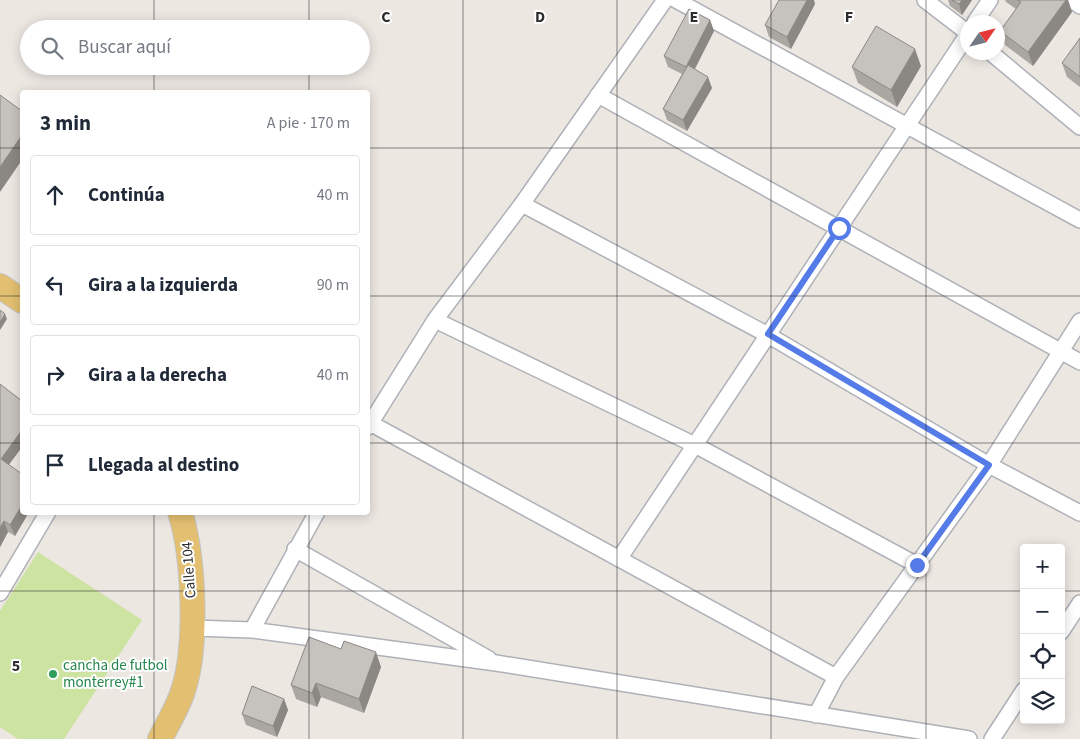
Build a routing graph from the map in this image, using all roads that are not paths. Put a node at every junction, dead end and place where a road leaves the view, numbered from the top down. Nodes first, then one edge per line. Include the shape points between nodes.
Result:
1 (665, 0) edge
2 (676, 0) edge
3 (925, 0) edge
4 (990, 0) edge
5 (1072, 0) edge
6 (1080, 6) edge
7 (980, 15) edge
8 (960, 28) edge
9 (960, 46) edge
10 (1000, 60) edge
11 (598, 95) junction
12 (907, 125) junction
13 (1080, 127) edge
14 (522, 204) junction
15 (1080, 220) edge
16 (839, 228) junction
17 (0, 286) edge
18 (20, 300) edge
19 (435, 320) junction
20 (1080, 321) edge
21 (768, 334) junction
22 (1061, 352) junction
23 (1080, 362) edge
24 (370, 423) edge
25 (370, 426) edge
26 (695, 445) junction
27 (989, 465) junction
28 (1080, 513) edge
29 (46, 515) edge
30 (181, 515) edge
31 (315, 515) edge
32 (294, 549) junction
33 (619, 559) junction
34 (917, 565) junction
35 (0, 594) edge
36 (1080, 603) edge
37 (1065, 626) edge
38 (193, 628) junction
39 (252, 630) junction
40 (496, 663) junction
41 (836, 677) junction
42 (1020, 696) edge
43 (816, 715) junction
44 (160, 739) edge
45 (969, 739) edge
46 (992, 739) edge

1 - 11 street
2 - 12 street
3 - 8 street
4 - 7 street
5 - 6 street
9 - 12 street
10 - 13 street
11 - 14 street
11 - 16 street
12 - 15 street
12 - 16 street
14 - 19 street
14 - 21 street
16 - 21 street
16 - 22 street
17 - 18 main road
19 - 24 street
19 - 26 street
20 - 22 street
21 - 26 street
21 - 27 street
22 - 23 street
22 - 27 street
25 - 33 street
26 - 33 street
26 - 34 street
27 - 28 street
27 - 34 street
29 - 35 street
30 - 38 main road, Calle 104 via 188,536
31 - 32 street
32 - 39 street
32 - 40 street
33 - 41 street
34 - 41 street
36 - 37 street
38 - 39 street
38 - 44 main road, Calle 104 via 184,690
39 - 40 street
40 - 43 street
41 - 43 street
42 - 46 street
43 - 45 street

